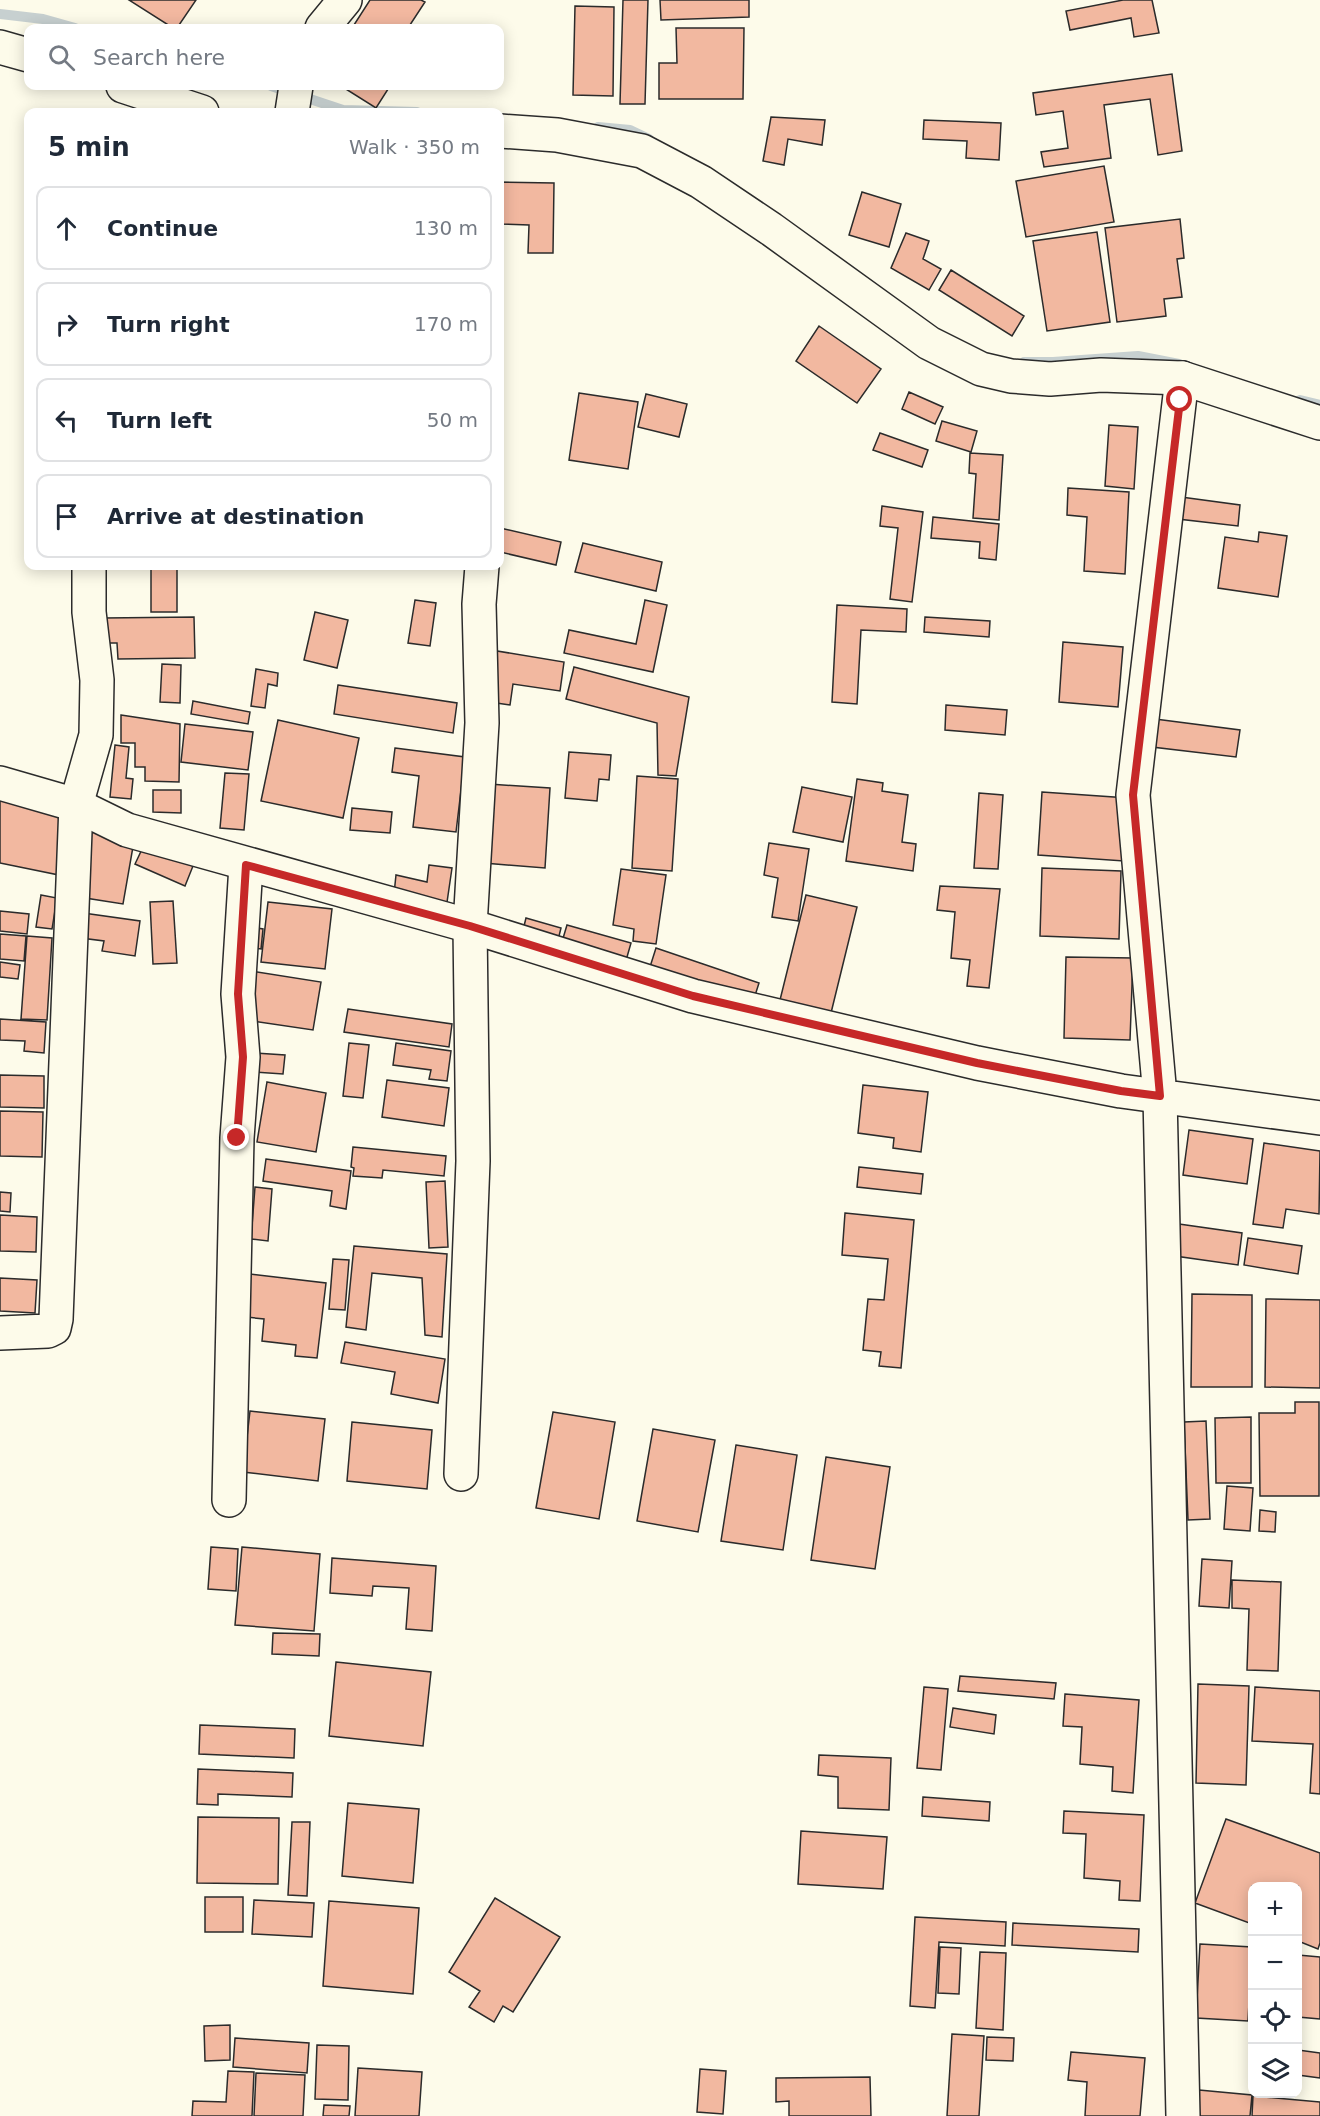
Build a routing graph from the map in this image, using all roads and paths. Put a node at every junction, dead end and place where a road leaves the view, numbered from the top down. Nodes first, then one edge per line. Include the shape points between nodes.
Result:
1 (345, 0) edge
2 (325, 24) edge
3 (0, 47) edge
4 (24, 54) edge
5 (135, 90) edge
6 (295, 90) edge
7 (190, 108) edge
8 (293, 108) edge
9 (504, 131) edge
10 (1182, 378) junction
11 (1320, 423) edge
12 (89, 570) edge
13 (482, 570) edge
14 (0, 783) edge
15 (76, 805) junction
16 (246, 865) junction
17 (470, 926) junction
18 (1160, 1096) junction
19 (1320, 1118) edge
20 (0, 1333) edge
21 (461, 1474) dead end
22 (229, 1500) dead end
23 (1184, 2116) edge

1 - 2 street
3 - 4 street
5 - 7 street
6 - 8 street
9 - 10 street via 557,135 642,151 701,182 929,343 981,369 1050,380 1101,375
10 - 11 street
10 - 18 street via 1133,795
12 - 15 street via 89,612 97,680 96,735
13 - 17 street via 482,723
14 - 15 street
15 - 16 street via 127,830
15 - 20 street via 56,1319 54,1328 48,1332
16 - 17 street
16 - 22 street via 238,994 243,1057 237,1138
17 - 18 street via 693,996 977,1063
17 - 21 street via 473,1161
18 - 19 street
18 - 23 street

